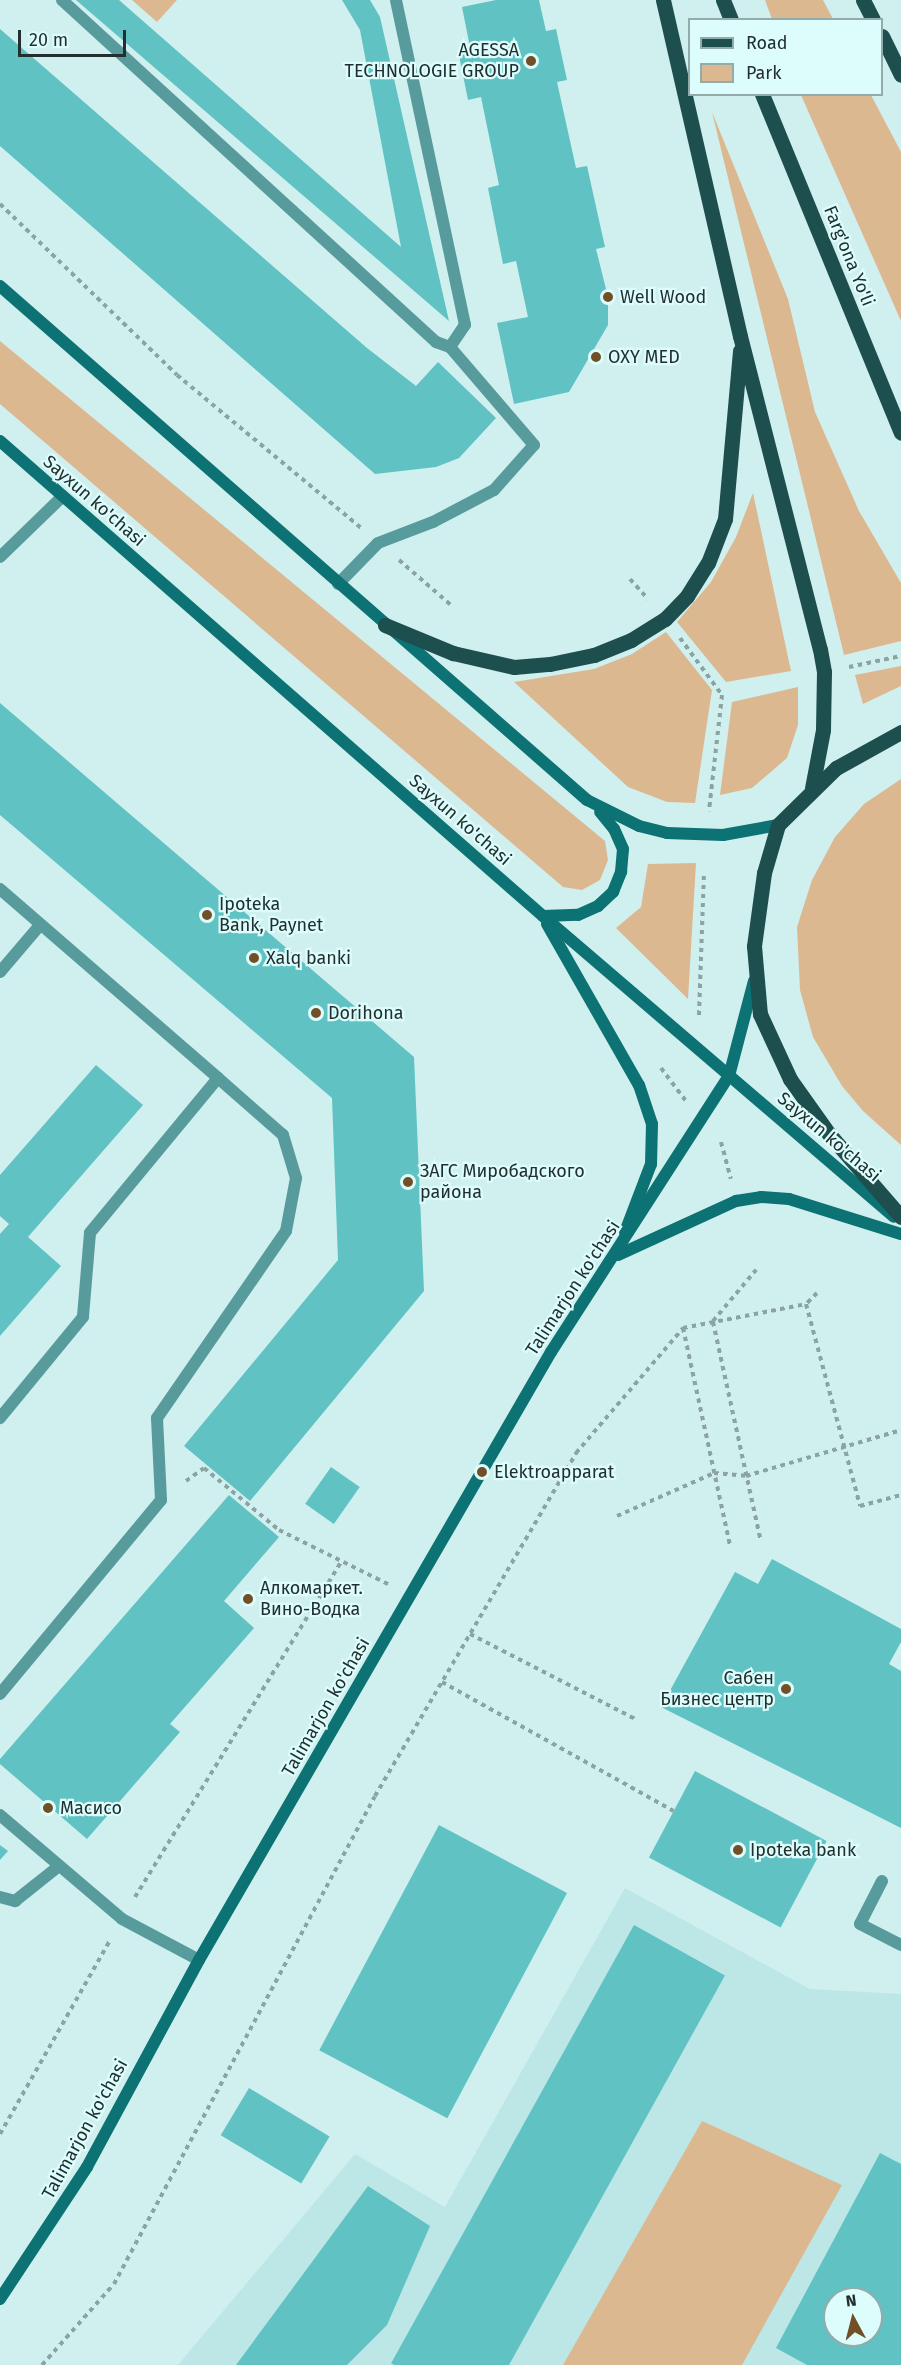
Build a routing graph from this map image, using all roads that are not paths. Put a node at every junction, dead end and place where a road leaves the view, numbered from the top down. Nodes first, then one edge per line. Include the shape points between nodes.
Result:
1 (62, 0) edge
2 (396, 0) edge
3 (663, 0) edge
4 (723, 0) edge
5 (863, 0) edge
6 (730, 18) edge
7 (872, 18) edge
8 (883, 38) edge
9 (901, 75) edge
10 (763, 96) edge
11 (0, 286) edge
12 (740, 336) junction
13 (450, 347) junction
14 (901, 433) edge
15 (0, 441) edge
16 (62, 497) junction
17 (0, 557) edge
18 (338, 584) junction
19 (385, 625) junction
20 (901, 732) edge
21 (812, 788) junction
22 (587, 800) junction
23 (778, 825) junction
24 (0, 889) edge
25 (543, 916) junction
26 (40, 925) junction
27 (0, 972) edge
28 (755, 979) junction
29 (729, 1076) junction
30 (218, 1077) junction
31 (901, 1217) edge
32 (901, 1223) edge
33 (901, 1234) edge
34 (616, 1256) junction
35 (0, 1418) edge
36 (0, 1694) edge
37 (0, 1815) edge
38 (59, 1866) junction
39 (882, 1881) dead end
40 (0, 1897) edge
41 (901, 1945) edge
42 (199, 1960) junction
43 (0, 2299) edge

1 - 13 street via 436,342
2 - 13 street via 465,325
3 - 12 main road
4 - 6 main road
5 - 7 main road
8 - 9 main road
10 - 14 main road, Farg'ona Yo'li
11 - 18 main road
12 - 19 main road via 725,519 703,571 665,619 631,640 594,655 514,667 453,653
12 - 21 main road via 824,672 823,730
13 - 18 street via 534,445 494,490 433,522 378,543
15 - 16 main road, Sayxun ko'chasi
16 - 17 street
16 - 25 main road, Sayxun ko'chasi
18 - 19 main road
19 - 22 main road
20 - 21 main road via 856,754
21 - 23 main road
22 - 23 main road via 639,826 667,833 723,834
22 - 25 main road via 605,817 620,840 623,859 618,881 606,901 590,911 567,917
23 - 28 main road via 759,898
24 - 26 street
25 - 29 main road, Sayxun ko'chasi
25 - 34 main road via 639,1085 652,1124 651,1164
26 - 27 street
26 - 30 street
28 - 29 main road, Talimarjon ko'chasi
28 - 31 main road via 760,1014 790,1079 829,1134
29 - 32 main road, Sayxun ko'chasi
29 - 34 main road, Talimarjon ko'chasi
30 - 35 street via 90,1233 83,1317
30 - 36 street via 283,1135 296,1178 286,1231 157,1418 161,1500
33 - 34 main road via 789,1199 761,1197 736,1201
34 - 42 main road, Talimarjon ko'chasi via 551,1353
37 - 38 street
38 - 40 street via 15,1901
38 - 42 street via 122,1919
39 - 41 street via 860,1924
42 - 43 main road, Talimarjon ko'chasi via 87,2167

